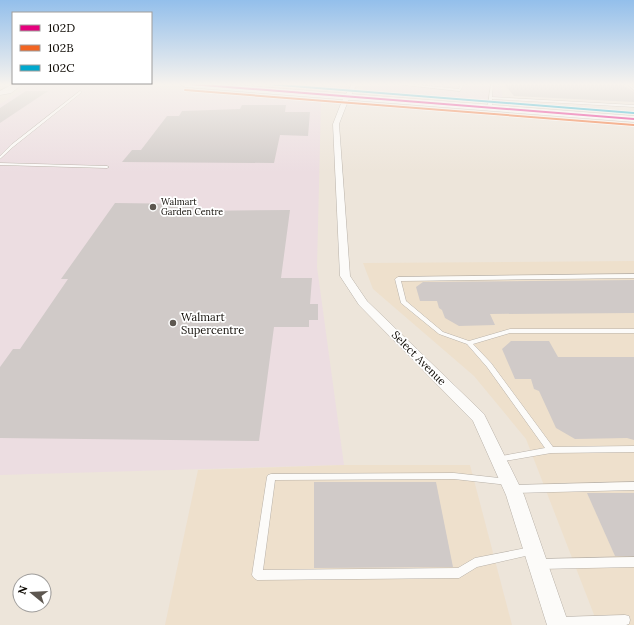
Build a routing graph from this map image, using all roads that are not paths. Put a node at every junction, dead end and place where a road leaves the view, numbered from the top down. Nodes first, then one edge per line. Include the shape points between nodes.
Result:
1 (54, 113) edge
2 (340, 113) edge
3 (554, 113) edge
4 (634, 119) edge
5 (0, 158) edge
6 (0, 164) edge
7 (107, 167) dead end
8 (634, 276) edge
9 (634, 331) edge
10 (469, 343) junction
11 (634, 449) edge
12 (551, 450) junction
13 (499, 459) junction
14 (511, 486) junction
15 (634, 486) edge
16 (536, 557) junction
17 (634, 562) edge
18 (625, 620) dead end
19 (558, 623) edge

1 - 5 lane
2 - 13 street, Select Avenue via 336,124 346,276 363,303 480,418
3 - 4 main road
6 - 7 lane
8 - 10 lane via 398,279 403,302 441,333
9 - 10 lane via 510,331
10 - 12 lane via 489,365
11 - 12 lane
12 - 13 lane
13 - 14 street, Select Avenue
14 - 15 lane
14 - 16 street, Select Avenue
14 - 16 lane via 454,476 271,477 257,575 459,573 475,563
16 - 17 lane
16 - 19 street, Select Avenue
18 - 19 lane

